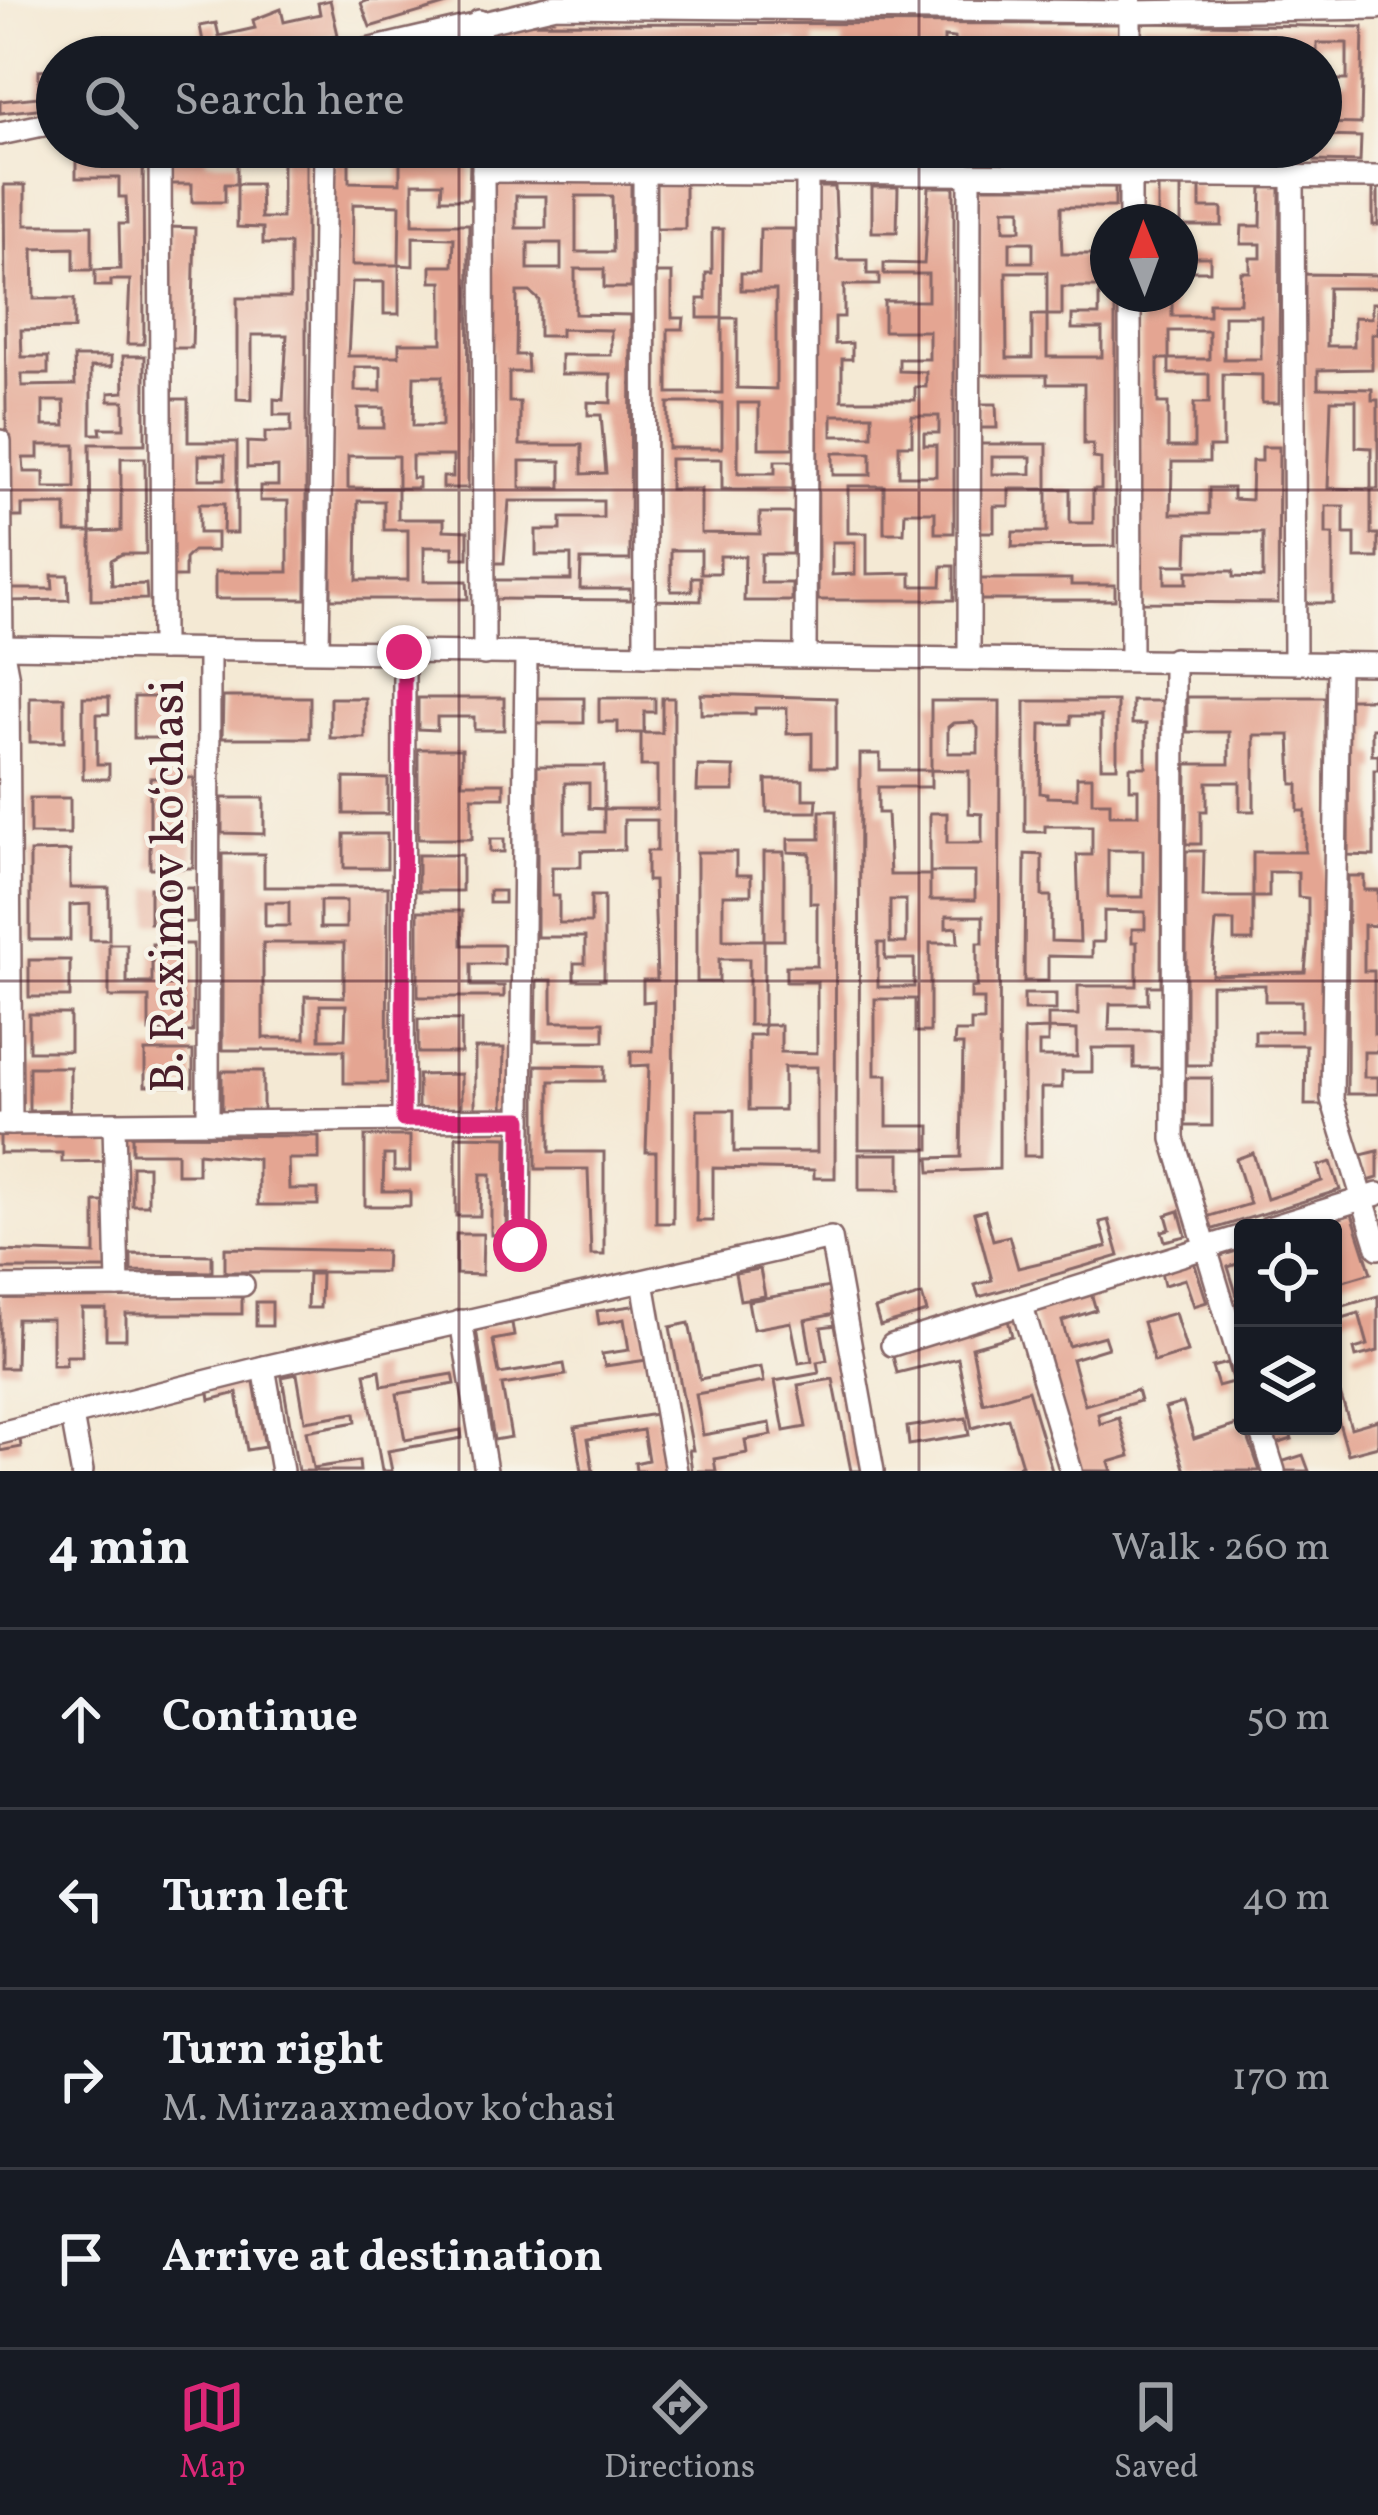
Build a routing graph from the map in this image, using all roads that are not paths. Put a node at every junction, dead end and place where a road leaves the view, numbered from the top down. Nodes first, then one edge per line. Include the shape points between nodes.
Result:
1 (555, 3) edge
2 (1130, 6) edge
3 (1378, 8) edge
4 (479, 21) junction
5 (420, 36) edge
6 (479, 36) edge
7 (36, 126) edge
8 (0, 134) edge
9 (160, 168) edge
10 (325, 168) edge
11 (1130, 168) edge
12 (483, 171) joint
13 (644, 172) junction
14 (807, 174) junction
15 (1130, 174) junction
16 (970, 175) junction
17 (1293, 177) junction
18 (1378, 177) edge
19 (1130, 204) edge
20 (1130, 312) edge
21 (0, 441) edge
22 (1, 647) edge
23 (162, 649) junction
24 (209, 650) junction
25 (318, 650) junction
26 (404, 652) junction
27 (484, 654) junction
28 (526, 655) junction
29 (645, 655) junction
30 (805, 656) junction
31 (968, 658) junction
32 (1131, 659) junction
33 (1174, 659) junction
34 (1295, 662) junction
35 (1337, 663) junction
36 (1378, 664) edge
37 (521, 1119) junction
38 (403, 1120) junction
39 (208, 1122) junction
40 (5, 1124) edge
41 (114, 1124) junction
42 (1370, 1196) edge
43 (1297, 1219) edge
44 (1234, 1239) edge
45 (520, 1245) dead end
46 (1205, 1248) junction
47 (1378, 1248) edge
48 (643, 1282) junction
49 (118, 1286) junction
50 (243, 1286) dead end
51 (0, 1287) edge
52 (1022, 1306) junction
53 (461, 1322) junction
54 (1234, 1342) edge
55 (892, 1345) dead end
56 (264, 1367) junction
57 (72, 1416) junction
58 (0, 1433) edge
59 (1263, 1435) edge
60 (82, 1471) edge
61 (282, 1471) edge
62 (486, 1471) edge
63 (676, 1471) edge
64 (873, 1471) edge
65 (1071, 1471) edge
66 (1274, 1471) edge

1 - 2 street
1 - 4 street
2 - 3 street
4 - 5 street
4 - 6 street
7 - 8 street
9 - 23 street
10 - 25 street
11 - 15 street
12 - 13 street
12 - 27 street
13 - 14 street
13 - 29 street
14 - 16 street
14 - 30 street
15 - 16 street
15 - 17 street
15 - 19 street
16 - 31 street
17 - 18 street
17 - 34 street
20 - 32 street
21 - 22 street
22 - 23 street
22 - 40 street via 8,679
23 - 24 street
24 - 25 street
24 - 39 street, B. Raximov koʻchasi
25 - 26 street
26 - 27 street
26 - 38 street
27 - 28 street
28 - 29 street
28 - 37 street
29 - 30 street
30 - 31 street
31 - 32 street
32 - 33 street
33 - 34 street
33 - 46 street via 1173,1139
34 - 35 street
35 - 36 street
35 - 42 street via 1332,1100
37 - 38 street
37 - 45 street
38 - 39 street
39 - 41 street
40 - 41 street
41 - 49 street
42 - 43 street
42 - 47 street
44 - 46 street
46 - 52 street
46 - 54 street
48 - 53 street
48 - 63 street
48 - 64 street via 830,1238
49 - 50 street
49 - 51 street
52 - 55 street
52 - 65 street
53 - 56 street
53 - 62 street
56 - 57 street
56 - 61 street
57 - 58 street
57 - 60 street
59 - 66 street

